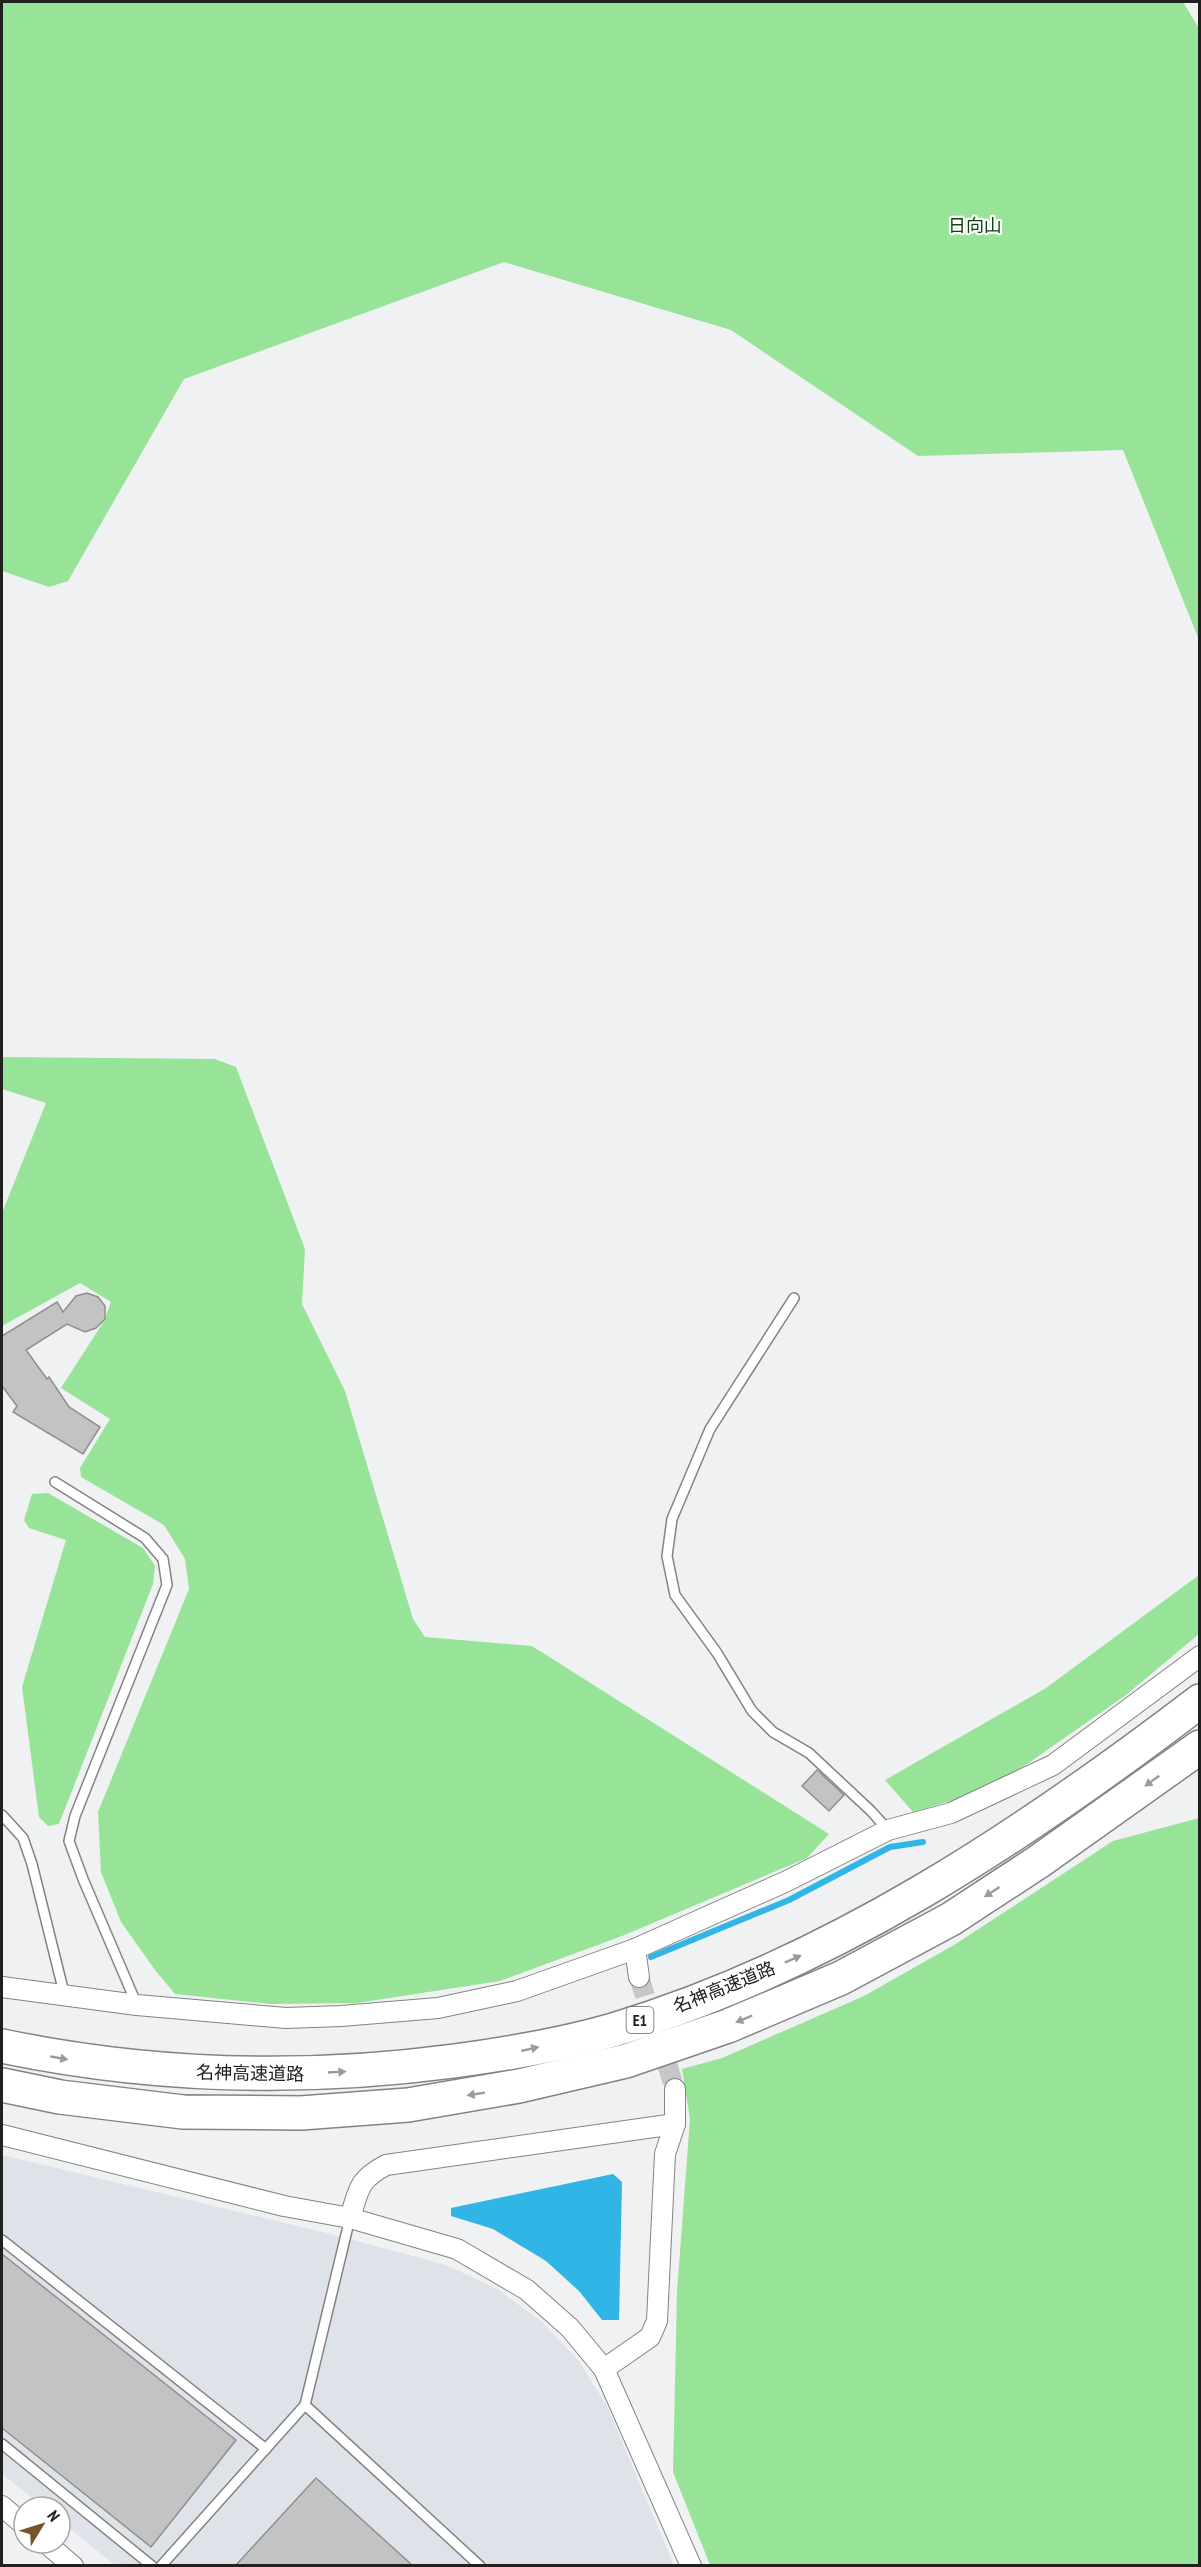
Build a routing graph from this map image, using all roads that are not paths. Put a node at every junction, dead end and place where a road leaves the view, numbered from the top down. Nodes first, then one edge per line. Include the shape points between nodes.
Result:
1 (794, 1298) dead end
2 (55, 1482) dead end
3 (1200, 1656) edge
4 (1200, 1701) edge
5 (1200, 1747) edge
6 (2, 1815) edge
7 (888, 1830) junction
8 (635, 1948) junction
9 (639, 1977) tunnel mouth
10 (2, 1987) edge
11 (65, 1996) junction
12 (137, 2005) junction
13 (2, 2046) edge
14 (2, 2085) edge
15 (675, 2089) tunnel mouth
16 (675, 2124) junction
17 (2, 2135) edge
18 (350, 2218) junction
19 (2, 2241) edge
20 (604, 2369) junction
21 (305, 2405) junction
22 (2, 2444) edge
23 (267, 2449) junction
24 (60, 2555) edge
25 (72, 2565) edge
26 (152, 2565) edge
27 (161, 2565) edge
28 (480, 2565) edge
29 (691, 2565) edge

1 - 7 lane via 710,1429 672,1519 667,1556 675,1595 752,1711 773,1732 809,1753
2 - 12 lane via 145,1538 163,1559 167,1585 75,1816 69,1841
3 - 7 street via 1053,1765 951,1814
13 -> 4 highway, 名神高速道路 / E1 via 61,2058 182,2072 297,2074 398,2069 512,2054 613,2030 715,1993 823,1946 932,1886 1017,1832
5 -> 14 highway, 名神高速道路 / E1 via 951,1919 841,1978 728,2026 626,2061 519,2086 408,2105 301,2113 183,2112 60,2097
6 - 11 lane via 23,1838 29,1855
7 - 8 street via 787,1881
8 - 9 street
8 - 12 street via 517,1991 438,2008 286,2018
10 - 11 street
11 - 12 street
15 - 16 street
16 - 18 street via 386,2165 367,2176
16 - 20 street via 665,2154 657,2321 650,2337
17 - 18 street
18 - 20 street via 457,2249 527,2290 570,2328
18 - 21 lane
19 - 23 lane
20 - 29 street
21 - 23 lane
21 - 28 lane
22 - 26 lane
23 - 27 lane
24 - 25 street

